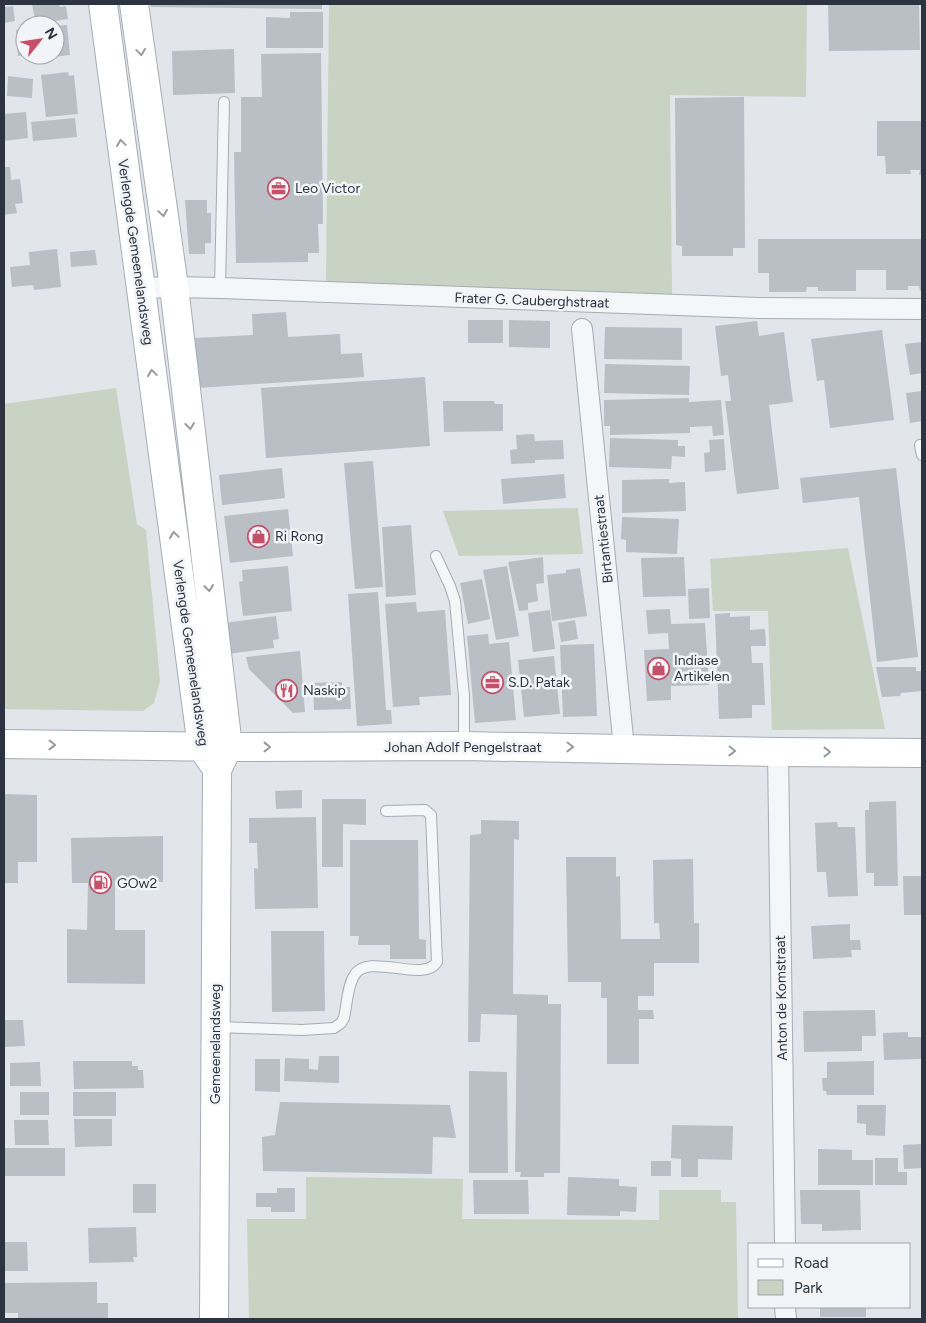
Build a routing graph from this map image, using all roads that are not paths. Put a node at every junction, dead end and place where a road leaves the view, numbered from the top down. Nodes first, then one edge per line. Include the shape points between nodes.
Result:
1 (103, 4) edge
2 (134, 4) edge
3 (224, 102) dead end
4 (174, 287) junction
5 (141, 288) junction
6 (220, 288) junction
7 (922, 309) edge
8 (582, 329) dead end
9 (436, 556) dead end
10 (4, 744) edge
11 (464, 746) junction
12 (624, 748) junction
13 (778, 752) junction
14 (922, 753) edge
15 (215, 754) junction
16 (386, 810) dead end
17 (216, 1027) junction
18 (785, 1243) edge
19 (214, 1319) edge

5 -> 1 main road, Verlengde Gemeenelandsweg
2 -> 4 main road, Verlengde Gemeenelandsweg
3 - 6 lane
4 - 5 street, Frater G. Cauberghstraat
4 - 6 street, Frater G. Cauberghstraat
4 -> 15 main road, Verlengde Gemeenelandsweg
15 -> 5 main road, Verlengde Gemeenelandsweg
6 - 7 street, Frater G. Cauberghstraat via 759,308
8 - 12 street, Birtantiestraat
9 - 11 lane via 455,601 464,696
10 -> 15 main road, Johan Adolf Pengelstraat
11 -> 12 main road, Johan Adolf Pengelstraat
15 -> 11 main road, Johan Adolf Pengelstraat
12 -> 13 main road, Johan Adolf Pengelstraat
13 -> 14 main road, Johan Adolf Pengelstraat
13 - 18 street, Anton de Komstraat
15 - 17 main road, Gemeenelandsweg
16 - 17 lane via 425,810 431,815 436,965 426,970 370,966 359,970 353,978 344,1018 334,1028
17 - 19 main road, Gemeenelandsweg

